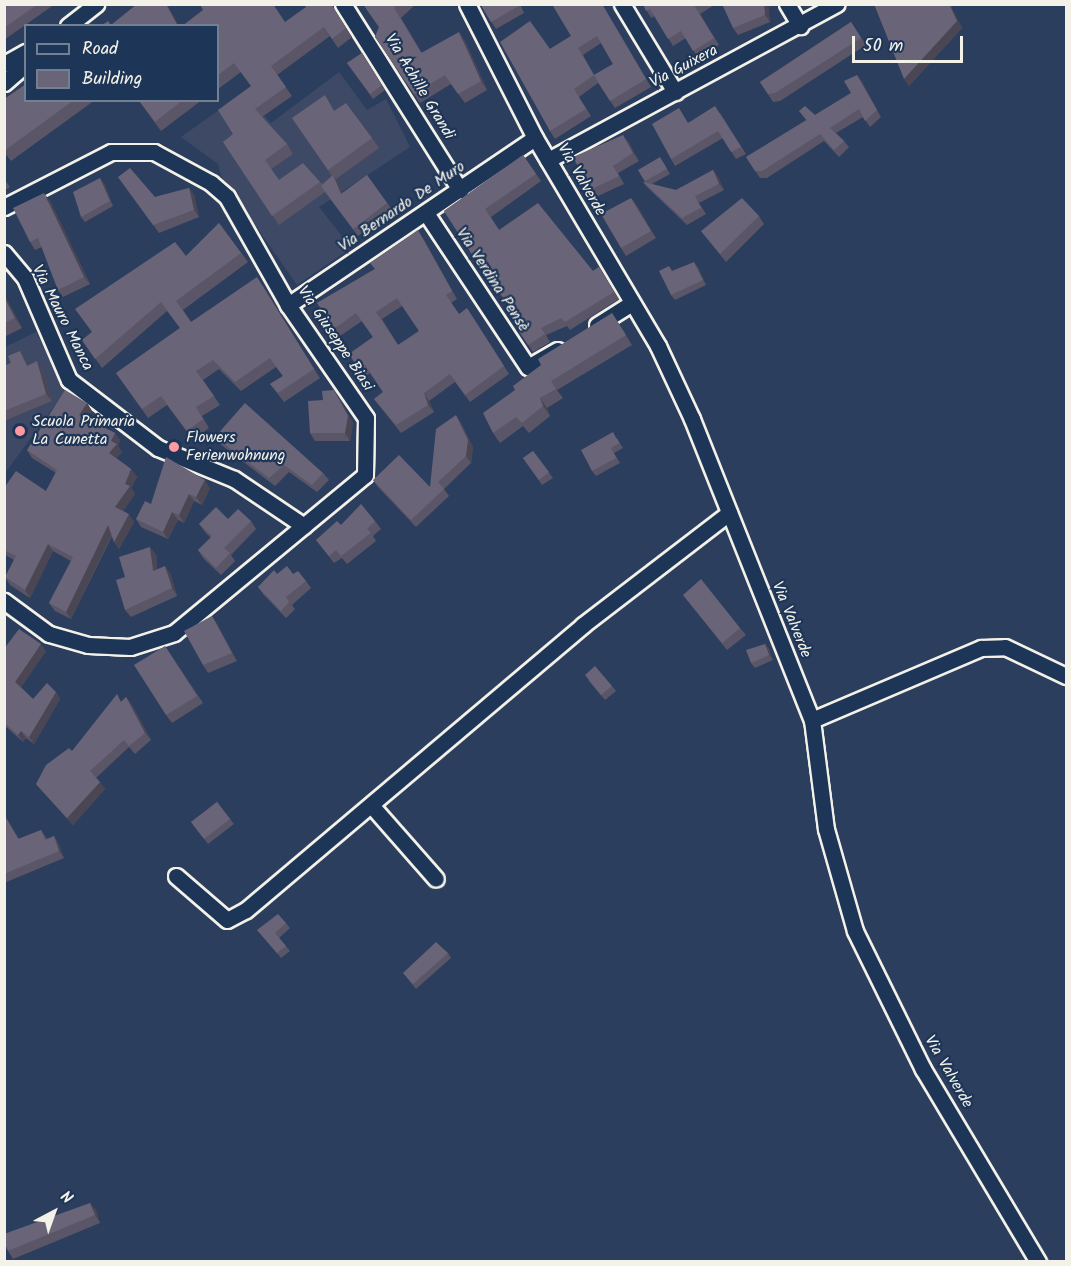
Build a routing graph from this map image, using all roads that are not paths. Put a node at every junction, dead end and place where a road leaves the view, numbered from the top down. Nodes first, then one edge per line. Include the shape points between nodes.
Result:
1 (96, 4) edge
2 (343, 4) edge
3 (467, 4) edge
4 (622, 4) edge
5 (787, 4) edge
6 (836, 4) edge
7 (71, 24) edge
8 (800, 26) junction
9 (24, 53) edge
10 (4, 64) edge
11 (24, 66) edge
12 (4, 83) edge
13 (675, 92) junction
14 (535, 138) junction
15 (548, 160) junction
16 (460, 190) junction
17 (4, 207) edge
18 (426, 213) junction
19 (4, 253) edge
20 (632, 303) junction
21 (288, 305) junction
22 (729, 513) junction
23 (304, 526) junction
24 (4, 602) edge
25 (1066, 676) edge
26 (812, 720) junction
27 (371, 805) junction
28 (176, 876) dead end
29 (435, 879) dead end
30 (1038, 1262) edge

1 - 7 street
2 - 16 street, Via Achille Grandi
3 - 14 street, Via Valverde
4 - 13 street
5 - 8 street
6 - 8 street, Via Guixera
8 - 13 street, Via Guixera
9 - 10 street
11 - 12 street
13 - 15 street, Via Guixera
14 - 15 street, Via Valverde
14 - 16 street, Via Bernardo De Muro
15 - 20 street, Via Valverde
16 - 18 street, Via Bernardo De Muro
17 - 21 street, Via Giuseppe Biasi via 111,152 154,152 227,197
18 - 20 street, Via Verdina Pensè via 528,367
18 - 21 street, Via Bernardo De Muro
19 - 23 street, Via Mauro Manca via 25,278 69,380 158,448 234,479
20 - 22 street, Via Valverde via 692,419
21 - 23 street, Via Giuseppe Biasi via 366,418 366,475
22 - 26 street, Via Valverde
22 - 27 street via 583,625
23 - 24 street, Via Giuseppe Biasi via 174,633 130,647 88,645 49,634
25 - 26 street via 1005,647 981,648
26 - 30 street, Via Valverde via 826,829 855,932 923,1069
27 - 28 street via 227,920
27 - 29 street

